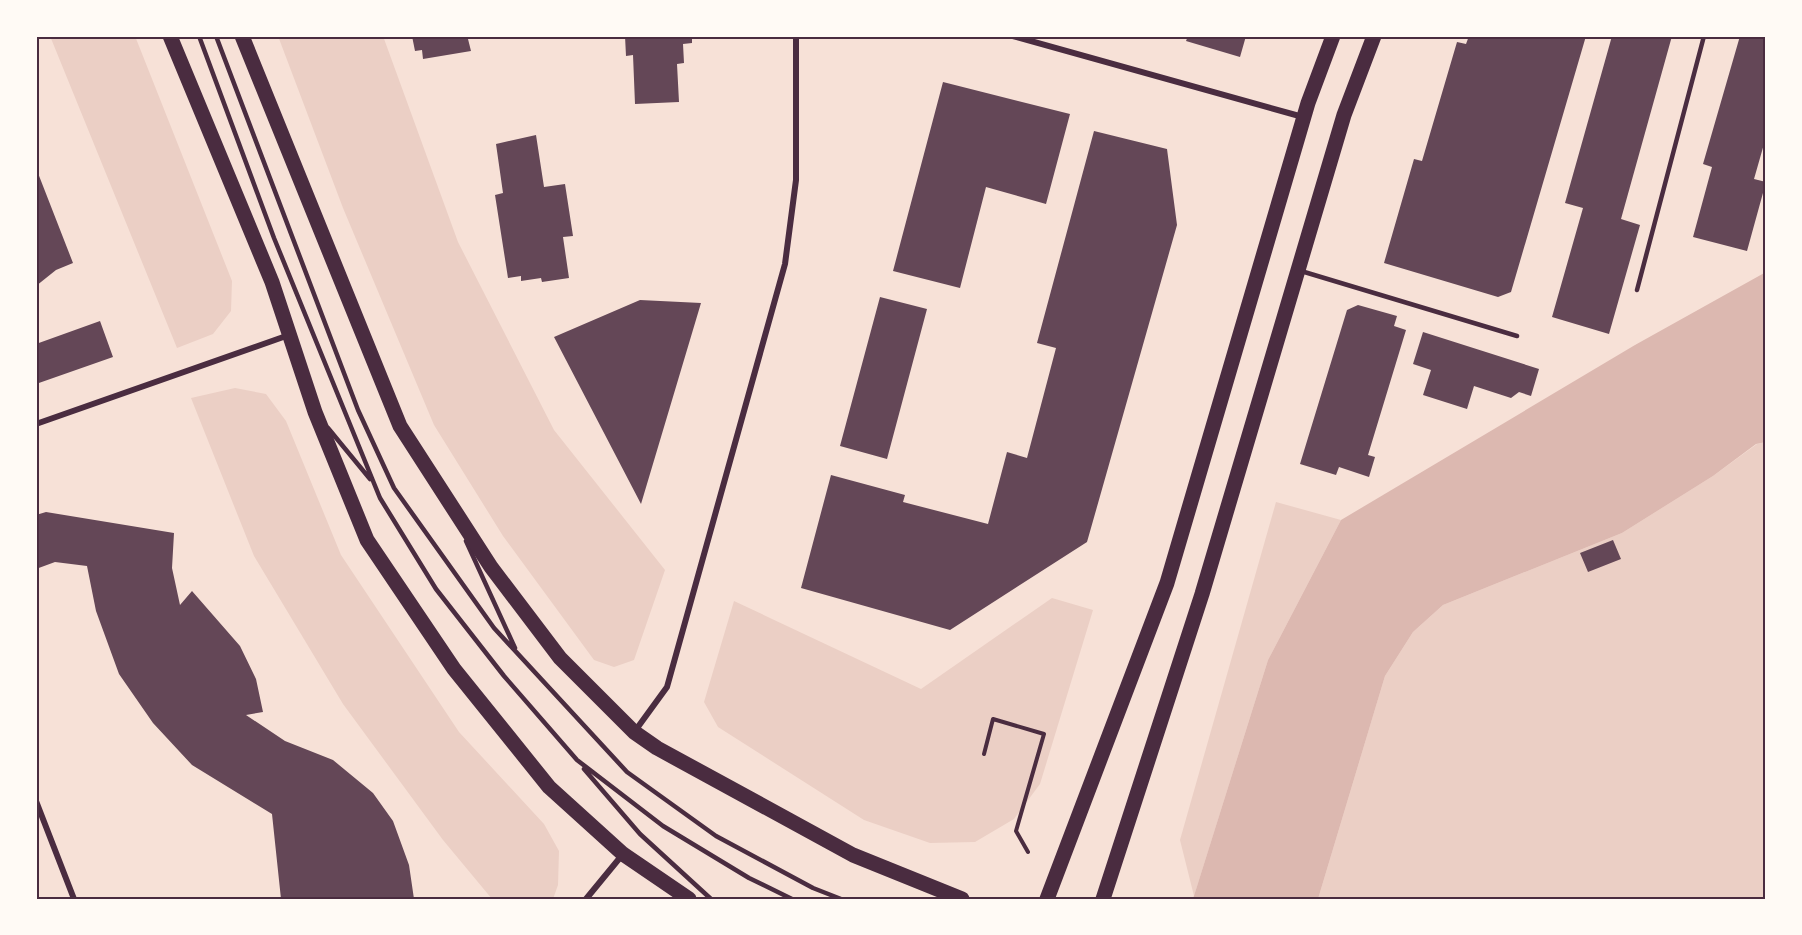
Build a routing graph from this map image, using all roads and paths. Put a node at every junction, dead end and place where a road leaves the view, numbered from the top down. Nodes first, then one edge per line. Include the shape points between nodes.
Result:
1 (170, 36) edge
2 (199, 36) edge
3 (216, 36) edge
4 (242, 36) edge
5 (796, 36) edge
6 (1013, 36) edge
7 (1333, 36) edge
8 (1374, 36) edge
9 (1704, 36) edge
10 (1304, 117) junction
11 (1298, 270) junction
12 (1637, 290) dead end
13 (290, 335) junction
14 (1517, 336) dead end
15 (315, 412) junction
16 (36, 424) edge
17 (374, 484) junction
18 (446, 496) junction
19 (517, 653) junction
20 (634, 732) junction
21 (984, 754) dead end
22 (577, 760) junction
23 (36, 801) edge
24 (1028, 852) dead end
25 (623, 854) junction
26 (74, 899) edge
27 (586, 899) edge
28 (689, 899) edge
29 (711, 899) edge
30 (792, 899) edge
31 (841, 899) edge
32 (962, 899) edge
33 (1047, 899) edge
34 (1103, 899) edge

1 - 13 main road via 272,282
2 - 17 lane via 274,238
3 - 19 lane via 358,410 394,488 494,628
4 - 18 main road via 400,426
5 - 20 street via 796,180 785,264 667,687
6 - 10 street
7 - 10 main road
8 - 11 main road via 1344,115
9 - 12 lane
10 - 33 main road via 1167,582
11 - 14 lane
11 - 34 main road via 1202,594
13 - 15 main road
13 - 16 street
15 - 17 lane
15 - 25 main road via 367,540 454,669 549,787
17 - 22 lane via 436,589
18 - 19 lane
18 - 20 main road via 491,567 560,658
19 - 31 lane via 627,772 716,836
20 - 32 main road via 853,855
21 - 24 path via 993,719 1044,734 1016,831
22 - 29 lane via 640,834
22 - 30 lane via 663,826
23 - 26 street
25 - 27 street
25 - 28 main road

